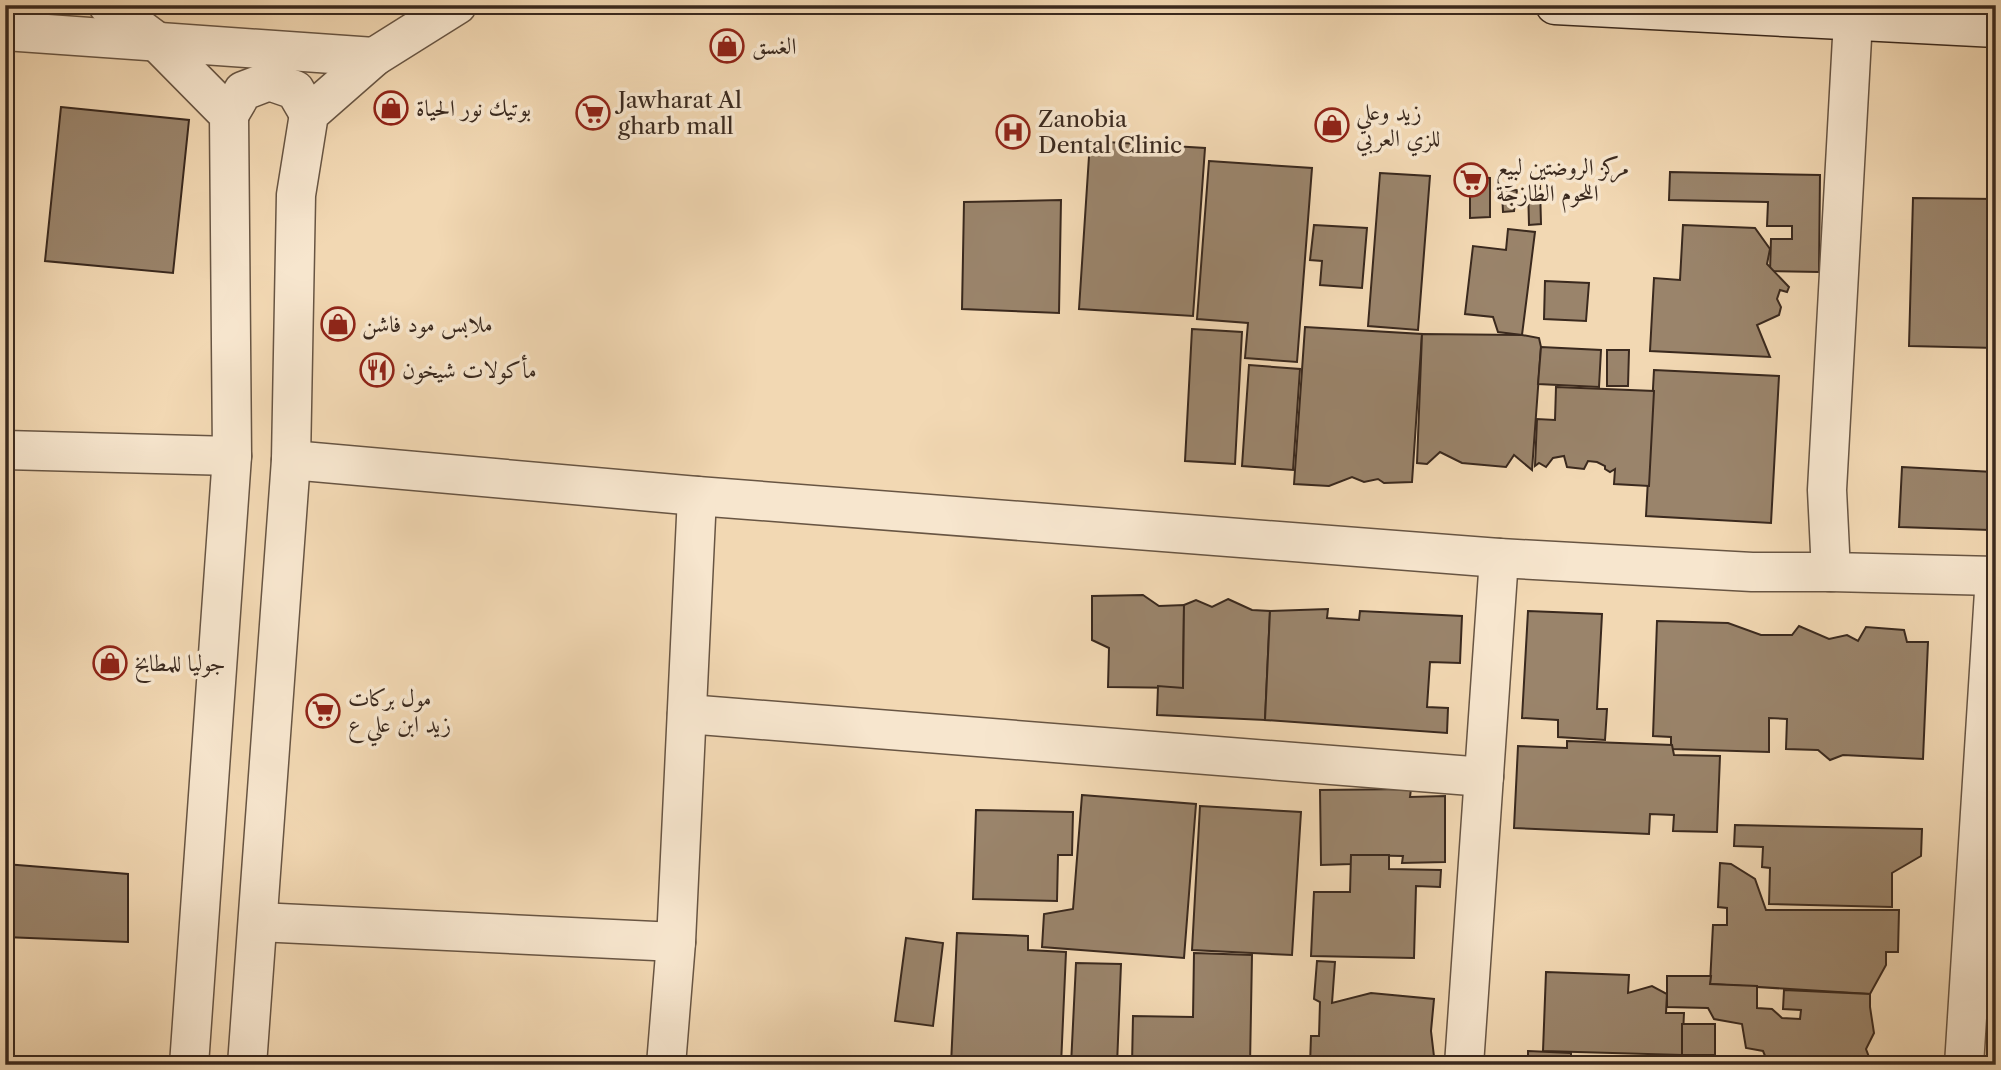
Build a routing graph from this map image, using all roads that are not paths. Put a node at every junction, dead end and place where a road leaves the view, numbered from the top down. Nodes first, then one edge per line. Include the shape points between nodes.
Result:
1 (108, 5) edge
2 (457, 5) edge
3 (1555, 5) edge
4 (1853, 20) junction
5 (1996, 28) edge
6 (5, 31) edge
7 (156, 41) junction
8 (374, 57) junction
9 (309, 114) junction
10 (229, 116) junction
11 (5, 450) edge
12 (232, 456) junction
13 (291, 460) junction
14 (697, 496) junction
15 (1499, 558) junction
16 (1831, 572) junction
17 (1995, 576) edge
18 (687, 714) junction
19 (1484, 777) junction
20 (258, 922) junction
21 (676, 942) junction
22 (189, 1065) edge
23 (247, 1065) edge
24 (666, 1065) edge
25 (1464, 1065) edge
26 (1964, 1065) edge

1 - 7 street
2 - 8 street
3 - 4 street
4 - 5 street
4 - 16 street via 1827,490
6 - 7 street
7 - 8 street
7 - 10 street
8 - 9 street
9 - 10 street via 295,90 268,81 243,91
9 - 13 street via 296,195
10 - 12 street
11 - 12 street
12 - 22 street
13 - 14 street
13 - 20 street
14 - 15 street
14 - 18 street
15 - 16 street
15 - 19 street
16 - 17 street
17 - 26 street
18 - 19 street
18 - 21 street
19 - 25 street
20 - 21 street
20 - 23 street
21 - 24 street

